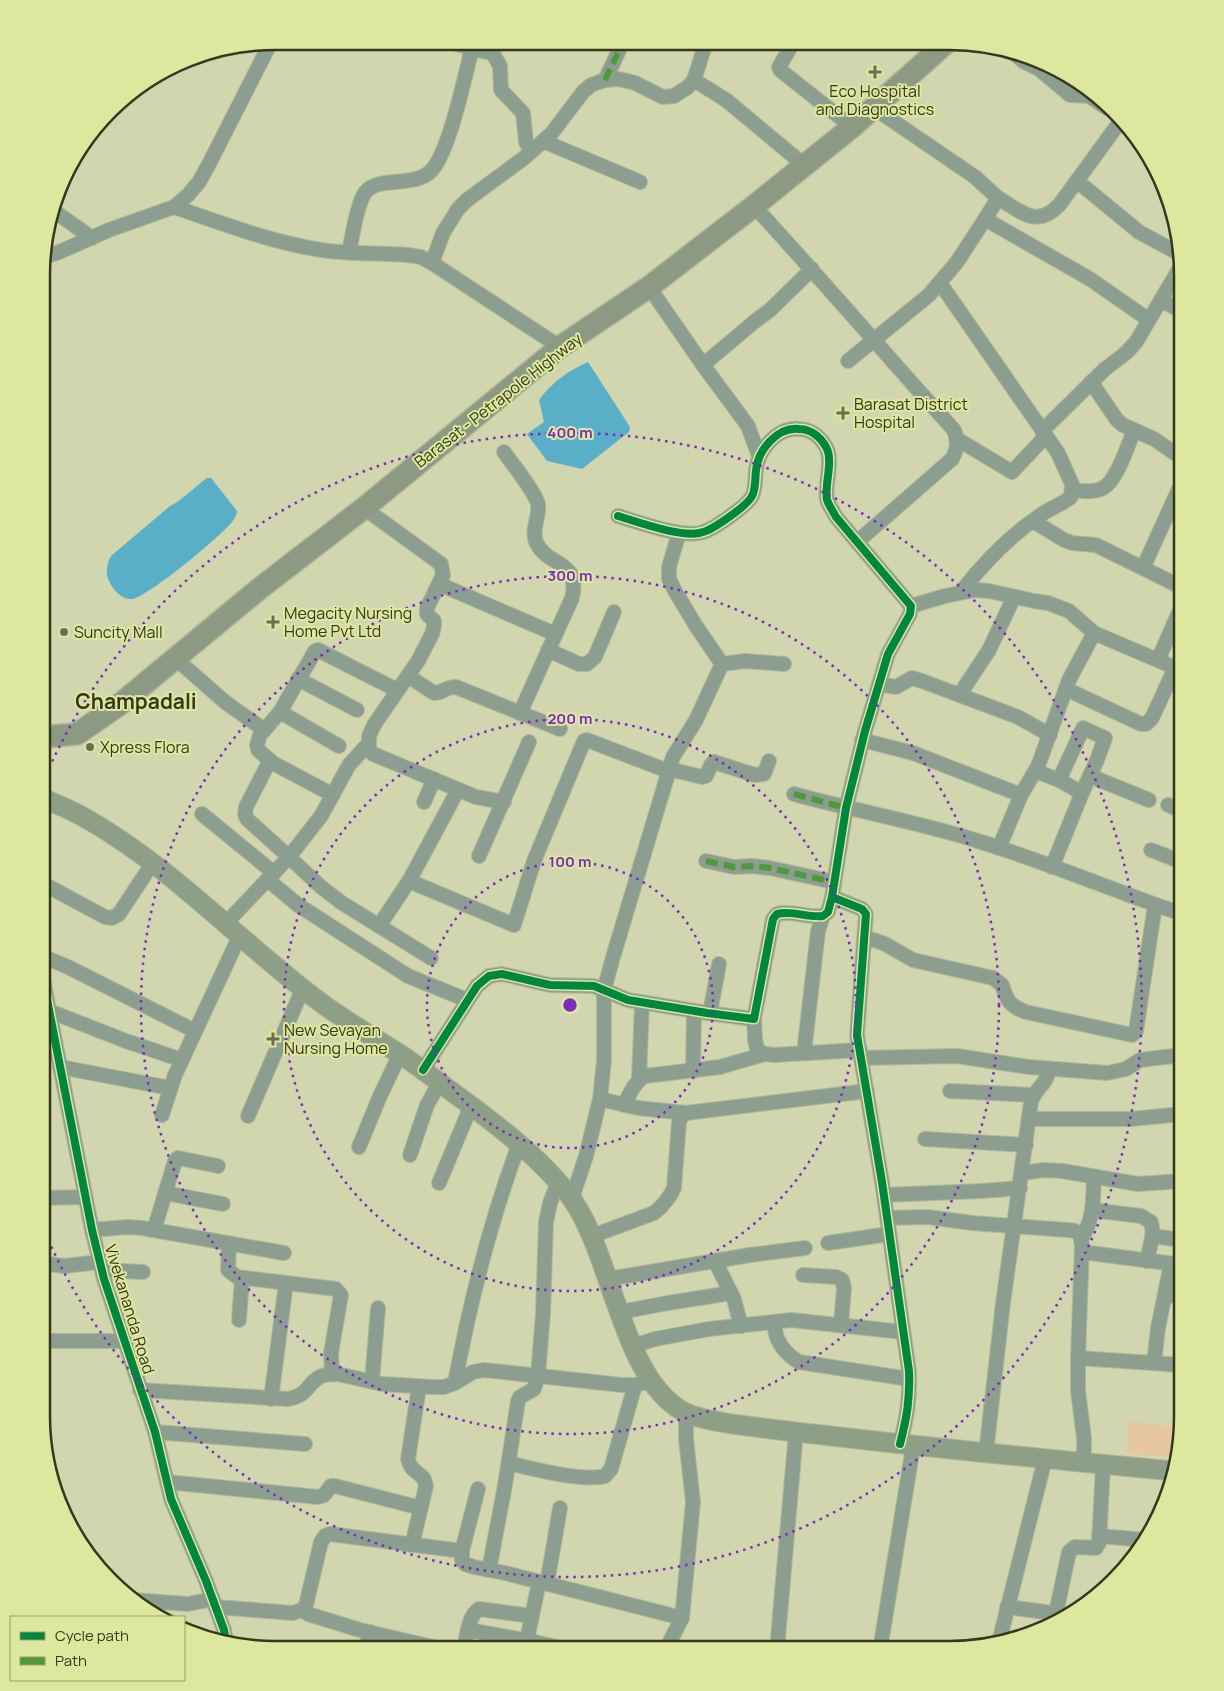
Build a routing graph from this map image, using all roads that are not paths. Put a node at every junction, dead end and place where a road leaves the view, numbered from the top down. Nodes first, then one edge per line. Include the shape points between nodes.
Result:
1 (267, 50) edge
2 (471, 50) edge
3 (496, 50) edge
4 (619, 50) edge
5 (703, 50) edge
6 (789, 50) edge
7 (933, 50) edge
8 (1031, 66) edge
9 (605, 80) junction
10 (694, 80) junction
11 (1082, 93) edge
12 (874, 108) junction
13 (1117, 126) edge
14 (852, 127) junction
15 (543, 141) junction
16 (531, 152) junction
17 (804, 165) junction
18 (1077, 181) junction
19 (640, 182) dead end
20 (998, 198) junction
21 (754, 206) junction
22 (174, 207) junction
23 (59, 214) edge
24 (985, 219) junction
25 (92, 238) junction
26 (1173, 251) edge
27 (349, 252) junction
28 (51, 254) edge
29 (432, 263) junction
30 (812, 269) junction
31 (1174, 277) edge
32 (940, 283) junction
33 (649, 287) junction
34 (1160, 300) junction
35 (1174, 307) edge
36 (1149, 320) junction
37 (873, 341) junction
38 (560, 348) junction
39 (848, 361) dead end
40 (702, 365) junction
41 (1091, 382) junction
42 (1134, 430) junction
43 (1042, 431) junction
44 (957, 439) junction
45 (504, 452) dead end
46 (1174, 453) edge
47 (759, 456) junction
48 (1072, 490) junction
49 (1174, 500) edge
50 (364, 508) junction
51 (618, 516) dead end
52 (1033, 520) junction
53 (680, 533) junction
54 (857, 542) junction
55 (1143, 568) junction
56 (439, 584) junction
57 (1174, 584) edge
58 (961, 592) junction
59 (1014, 597) junction
60 (911, 606) junction
61 (614, 612) dead end
62 (1174, 624) edge
63 (1094, 633) junction
64 (555, 634) junction
65 (548, 650) junction
66 (175, 658) junction
67 (1158, 660) junction
68 (722, 664) junction
69 (784, 664) dead end
70 (1174, 667) edge
71 (408, 676) junction
72 (1174, 678) edge
73 (298, 679) junction
74 (878, 684) junction
75 (1066, 689) junction
76 (397, 690) junction
77 (960, 694) junction
78 (357, 710) dead end
79 (280, 712) junction
80 (520, 713) junction
81 (560, 729) dead end
82 (263, 730) junction
83 (1050, 734) junction
84 (50, 736) edge
85 (862, 740) junction
86 (529, 742) dead end
87 (368, 744) junction
88 (339, 746) dead end
89 (270, 760) junction
90 (769, 761) dead end
91 (1038, 766) junction
92 (669, 770) junction
93 (1090, 776) junction
94 (434, 780) junction
95 (1059, 780) junction
96 (458, 790) junction
97 (1082, 793) junction
98 (794, 794) dead end
99 (1021, 795) junction
100 (333, 796) junction
101 (1149, 800) dead end
102 (424, 802) dead end
103 (504, 802) junction
104 (50, 803) edge
105 (1168, 805) dead end
106 (846, 808) junction
107 (1174, 808) edge
108 (202, 814) dead end
109 (999, 848) junction
110 (1151, 850) dead end
111 (480, 856) dead end
112 (289, 857) junction
113 (1174, 859) edge
114 (706, 861) dead end
115 (152, 864) junction
116 (1052, 867) junction
117 (271, 876) junction
118 (409, 881) junction
119 (834, 882) junction
120 (50, 887) edge
121 (832, 897) junction
122 (1155, 905) junction
123 (1174, 911) edge
124 (823, 916) junction
125 (379, 926) junction
126 (233, 929) junction
127 (865, 937) junction
128 (431, 958) dead end
129 (50, 959) edge
130 (719, 964) dead end
131 (303, 988) junction
132 (604, 990) junction
133 (467, 1000) junction
134 (642, 1002) junction
135 (694, 1011) junction
136 (710, 1013) junction
137 (754, 1019) junction
138 (50, 1021) edge
139 (50, 1028) edge
140 (195, 1031) junction
141 (400, 1054) junction
142 (765, 1054) junction
143 (804, 1054) junction
144 (860, 1054) junction
145 (1174, 1056) edge
146 (182, 1060) junction
147 (60, 1067) junction
148 (1049, 1069) junction
149 (422, 1070) junction
150 (693, 1071) junction
151 (639, 1080) junction
152 (440, 1082) junction
153 (170, 1088) junction
154 (950, 1091) dead end
155 (867, 1092) junction
156 (1033, 1095) junction
157 (600, 1099) junction
158 (624, 1105) junction
159 (471, 1106) junction
160 (686, 1113) junction
161 (162, 1115) dead end
162 (1174, 1115) edge
163 (248, 1116) dead end
164 (1030, 1119) junction
165 (925, 1139) dead end
166 (519, 1144) junction
167 (1026, 1146) junction
168 (359, 1147) dead end
169 (410, 1155) dead end
170 (218, 1166) dead end
171 (1022, 1173) junction
172 (1094, 1177) junction
173 (558, 1182) junction
174 (1174, 1182) edge
175 (439, 1183) dead end
176 (1020, 1188) junction
177 (165, 1194) junction
178 (884, 1195) junction
179 (86, 1197) junction
180 (50, 1198) edge
181 (572, 1198) junction
182 (224, 1204) dead end
183 (1092, 1210) junction
184 (887, 1218) junction
185 (1014, 1227) junction
186 (92, 1230) junction
187 (154, 1230) junction
188 (889, 1234) junction
189 (592, 1236) junction
190 (1152, 1236) junction
191 (1174, 1239) edge
192 (828, 1243) dead end
193 (229, 1244) junction
194 (1082, 1246) junction
195 (804, 1248) dead end
196 (284, 1253) dead end
197 (715, 1261) junction
198 (1147, 1261) junction
199 (50, 1264) edge
200 (1174, 1265) edge
201 (101, 1266) junction
202 (143, 1272) dead end
203 (1174, 1272) edge
204 (803, 1275) dead end
205 (242, 1278) junction
206 (608, 1280) junction
207 (286, 1283) junction
208 (731, 1293) junction
209 (1165, 1295) junction
210 (1174, 1296) edge
211 (378, 1308) dead end
212 (620, 1312) junction
213 (239, 1320) dead end
214 (768, 1323) junction
215 (842, 1325) junction
216 (741, 1326) junction
217 (903, 1332) junction
218 (50, 1340) edge
219 (124, 1341) junction
220 (633, 1346) junction
221 (1078, 1358) junction
222 (1154, 1363) junction
223 (1174, 1365) edge
224 (332, 1374) junction
225 (538, 1375) junction
226 (909, 1379) junction
227 (372, 1382) junction
228 (454, 1383) junction
229 (643, 1383) junction
230 (420, 1387) junction
231 (140, 1390) junction
232 (271, 1398) junction
233 (686, 1413) junction
234 (155, 1432) junction
235 (796, 1432) junction
236 (305, 1444) dead end
237 (907, 1446) junction
238 (986, 1453) junction
239 (1045, 1459) junction
240 (1081, 1463) junction
241 (509, 1464) junction
242 (1103, 1465) junction
243 (1167, 1470) edge
244 (167, 1482) junction
245 (478, 1489) dead end
246 (422, 1508) junction
247 (560, 1508) dead end
248 (1100, 1536) junction
249 (1137, 1539) edge
250 (412, 1545) junction
251 (462, 1551) junction
252 (489, 1570) junction
253 (544, 1582) junction
254 (147, 1601) edge
255 (214, 1603) junction
256 (1007, 1607) junction
257 (302, 1610) junction
258 (1062, 1611) edge
259 (1057, 1613) edge
260 (532, 1616) junction
261 (682, 1618) junction
262 (469, 1630) junction
263 (370, 1632) junction
264 (225, 1635) edge
265 (1001, 1635) edge
266 (526, 1640) junction
267 (368, 1641) edge
268 (408, 1641) edge
269 (466, 1641) edge
270 (530, 1641) edge
271 (670, 1641) edge
272 (778, 1641) edge
273 (881, 1641) edge

1 - 22 street via 199,182
2 - 27 street via 444,151 426,176 414,181 377,184 368,189 359,208
3 - 16 street via 501,90 523,113 526,142
4 - 9 street
5 - 10 street
6 - 14 street via 780,70
7 - 12 highway, Barasat - Petrapole Highway
8 - 11 street via 1064,91 1076,96
9 - 10 street via 635,83 663,97 681,92
9 - 15 street via 583,92
10 - 17 street via 732,105
12 - 14 highway, Barasat - Petrapole Highway
12 - 20 street via 975,178
13 - 18 street
14 - 17 highway, Barasat - Petrapole Highway
15 - 16 street
15 - 19 street
16 - 29 street via 462,204 444,233
17 - 21 highway, Barasat - Petrapole Highway
18 - 20 street via 1060,204 1048,215 1037,218
18 - 26 street via 1139,232
20 - 24 street
21 - 30 street
21 - 33 highway, Barasat - Petrapole Highway
22 - 25 street
22 - 27 street via 269,238 322,250
23 - 25 street
24 - 32 street
24 - 36 street via 1090,279
25 - 28 street
27 - 29 street via 408,255
29 - 38 street
30 - 37 street
30 - 40 street via 770,310
31 - 34 street
32 - 37 street
32 - 43 street
33 - 38 highway, Barasat - Petrapole Highway
33 - 40 street
34 - 35 street
34 - 36 street
36 - 41 street via 1126,353
37 - 39 street
37 - 44 street via 954,430
38 - 50 highway, Barasat - Petrapole Highway
40 - 47 street via 748,426
41 - 42 street via 1117,420
41 - 43 street
42 - 46 street
42 - 48 street via 1116,474 1105,488 1097,491
43 - 44 street via 1045,437 1012,472
43 - 48 street via 1069,474
44 - 54 street via 958,449 952,458
45 - 64 street via 537,502 536,541 542,550 574,576 572,598
47 - 53 street via 753,495 748,502 704,532
47 - 54 street via 777,435 793,428 812,432 827,448 827,498 831,509
48 - 52 street via 1071,497 1065,502
49 - 55 street
50 - 56 street via 441,564 443,575
50 - 66 highway, Barasat - Petrapole Highway
51 - 53 street
52 - 55 street via 1064,540 1096,545
52 - 58 street via 982,567
53 - 68 street via 669,567 669,578
54 - 60 street
55 - 57 street
56 - 64 street
56 - 71 street via 427,608 427,614 434,621 432,634
58 - 59 street via 989,591
58 - 60 street
59 - 63 street via 1061,607
59 - 77 street via 990,650
60 - 74 street
61 - 65 street via 595,657 587,664 579,664
62 - 67 street
63 - 67 street
63 - 75 street
64 - 65 street
65 - 80 street
66 - 82 street
66 - 84 highway, Barasat - Petrapole Highway via 119,705 77,734
67 - 70 street
68 - 69 street via 745,661
68 - 92 street via 696,720 676,748
71 - 76 street
71 - 80 street via 434,693 456,687
72 - 75 street via 1146,724
73 - 76 street via 318,650
73 - 78 street
73 - 79 street
74 - 77 street via 896,687 912,678
74 - 85 street
75 - 83 street
76 - 87 street via 374,724
77 - 83 street via 1018,717
79 - 82 street
79 - 88 street
80 - 81 street
82 - 89 street via 258,739 258,750
83 - 91 street
85 - 99 street via 913,753
85 - 106 street
86 - 103 street
87 - 94 street via 373,754
87 - 100 street via 349,765
89 - 100 street
89 - 112 street via 245,814
90 - 92 street via 761,775 714,762 702,777
91 - 95 street via 1038,772
91 - 99 street
92 - 118 street via 584,741 534,861 514,925
92 - 132 street
93 - 95 street via 1105,738 1083,728
93 - 97 street
93 - 101 street
94 - 96 street
94 - 102 street
95 - 97 street
96 - 103 street
96 - 118 street
97 - 116 street
98 - 106 street
99 - 109 street
100 - 112 street
103 - 111 street
104 - 115 main road via 86,818
105 - 107 street
106 - 109 street via 933,827
106 - 119 street
108 - 117 street
109 - 116 street
110 - 113 street
112 - 117 street
112 - 125 street via 321,887
114 - 119 street via 734,867 759,866
115 - 120 street via 119,914 112,918
115 - 126 main road
116 - 122 street
117 - 126 street
117 - 133 street via 298,905 408,976
118 - 125 street
119 - 121 street
121 - 124 street via 828,912
121 - 127 street via 862,909 866,914
122 - 123 street
122 - 127 street via 1136,1031 1132,1035 1026,1012 1012,1005 1002,984 993,978 913,960
124 - 137 street via 809,917 792,912 777,914 773,919
124 - 143 street via 818,931
125 - 128 street
126 - 131 main road
126 - 140 street
127 - 144 street via 857,1020
129 - 140 street
130 - 136 street
131 - 141 main road via 354,1026
131 - 163 street
132 - 133 street via 594,986 550,985 502,974 488,976
132 - 134 street
132 - 157 street via 604,1061
133 - 149 street
134 - 135 street
134 - 151 street
135 - 136 street
135 - 150 street
136 - 137 street
137 - 142 street via 757,1050
138 - 146 street
139 - 147 street, Vivekananda Road
140 - 146 street
141 - 149 main road
141 - 168 street
142 - 143 street
142 - 150 street
143 - 144 street
144 - 148 street via 962,1056
144 - 155 street
145 - 148 street via 1140,1060 1126,1069 1107,1073
146 - 153 street
147 - 153 street
147 - 179 street, Vivekananda Road
148 - 156 street via 1046,1082
149 - 152 main road
150 - 151 street via 652,1074
151 - 158 street
152 - 159 main road
152 - 169 street via 427,1105
153 - 161 street
154 - 156 street
155 - 160 street
155 - 178 street
156 - 164 street
157 - 158 street
157 - 181 street
158 - 160 street
159 - 166 main road
159 - 175 street
160 - 189 street via 678,1129 674,1188 666,1202 654,1213
162 - 164 street via 1131,1119
164 - 167 street
165 - 167 street
166 - 173 main road
166 - 228 street via 485,1247
167 - 171 street
170 - 177 street via 178,1158
171 - 172 street via 1044,1170
171 - 176 street
172 - 174 street via 1138,1184
172 - 183 street
173 - 181 main road
173 - 225 street via 546,1222
176 - 178 street
176 - 185 street
177 - 182 street
177 - 187 street
178 - 184 street
179 - 180 street
179 - 186 street, Vivekananda Road
181 - 189 main road
183 - 190 street via 1147,1218 1153,1226
183 - 194 street
184 - 185 street via 928,1217
184 - 188 street
185 - 194 street via 1075,1231 1080,1234
185 - 238 street
186 - 187 street via 127,1226
186 - 201 street, Vivekananda Road
187 - 193 street
188 - 192 street
188 - 217 street
189 - 206 main road
190 - 191 street
190 - 198 street
193 - 196 street
193 - 205 street via 228,1270
194 - 198 street
194 - 221 street
195 - 197 street
197 - 206 street
197 - 208 street
198 - 200 street
199 - 201 street
201 - 202 street
201 - 219 street, Vivekananda Road
203 - 209 street
204 - 215 street via 842,1280
205 - 207 street
205 - 213 street
206 - 212 main road
207 - 224 street via 336,1289 341,1295 331,1353
207 - 232 street
208 - 212 street
208 - 216 street
209 - 210 street
209 - 222 street
211 - 227 street
212 - 220 main road
214 - 215 street via 799,1320
214 - 216 street
214 - 226 street via 777,1340 800,1362
215 - 217 street
216 - 220 street via 683,1333
217 - 226 street
218 - 219 street
219 - 231 street, Vivekananda Road
220 - 229 main road
221 - 222 street
221 - 240 street via 1084,1438
222 - 223 street
224 - 227 street
224 - 232 street via 318,1378 298,1397
225 - 228 street via 484,1370 473,1372
225 - 229 street via 606,1384
225 - 241 street via 534,1389 518,1401
226 - 237 street
227 - 230 street
228 - 230 street via 444,1387
229 - 233 main road
229 - 241 street via 611,1469 605,1476 559,1474
230 - 246 street via 408,1452 409,1466 424,1479 426,1486
231 - 232 street
231 - 234 street, Vivekananda Road
233 - 235 main road via 715,1421
233 - 261 street via 693,1502
234 - 236 street
234 - 244 street, Vivekananda Road
235 - 237 main road
235 - 272 street
237 - 238 main road
237 - 273 street
238 - 239 main road
239 - 240 main road
239 - 256 street
240 - 242 main road
241 - 252 street
242 - 243 main road
242 - 248 street
244 - 246 street via 318,1498 335,1486
244 - 255 street, Vivekananda Road
245 - 251 street
246 - 250 street
247 - 253 street
248 - 249 street
248 - 258 street via 1096,1548 1075,1547 1069,1552
250 - 251 street
250 - 257 street via 325,1536
251 - 252 street via 465,1564
252 - 253 street
253 - 260 street
253 - 261 street
254 - 255 street
255 - 257 street via 293,1613
255 - 264 street, Vivekananda Road
256 - 259 street
256 - 265 street
257 - 263 street
260 - 262 street via 479,1609 472,1616
260 - 266 street
261 - 271 street
262 - 266 street
262 - 269 street
263 - 267 street
263 - 268 street
266 - 270 street

